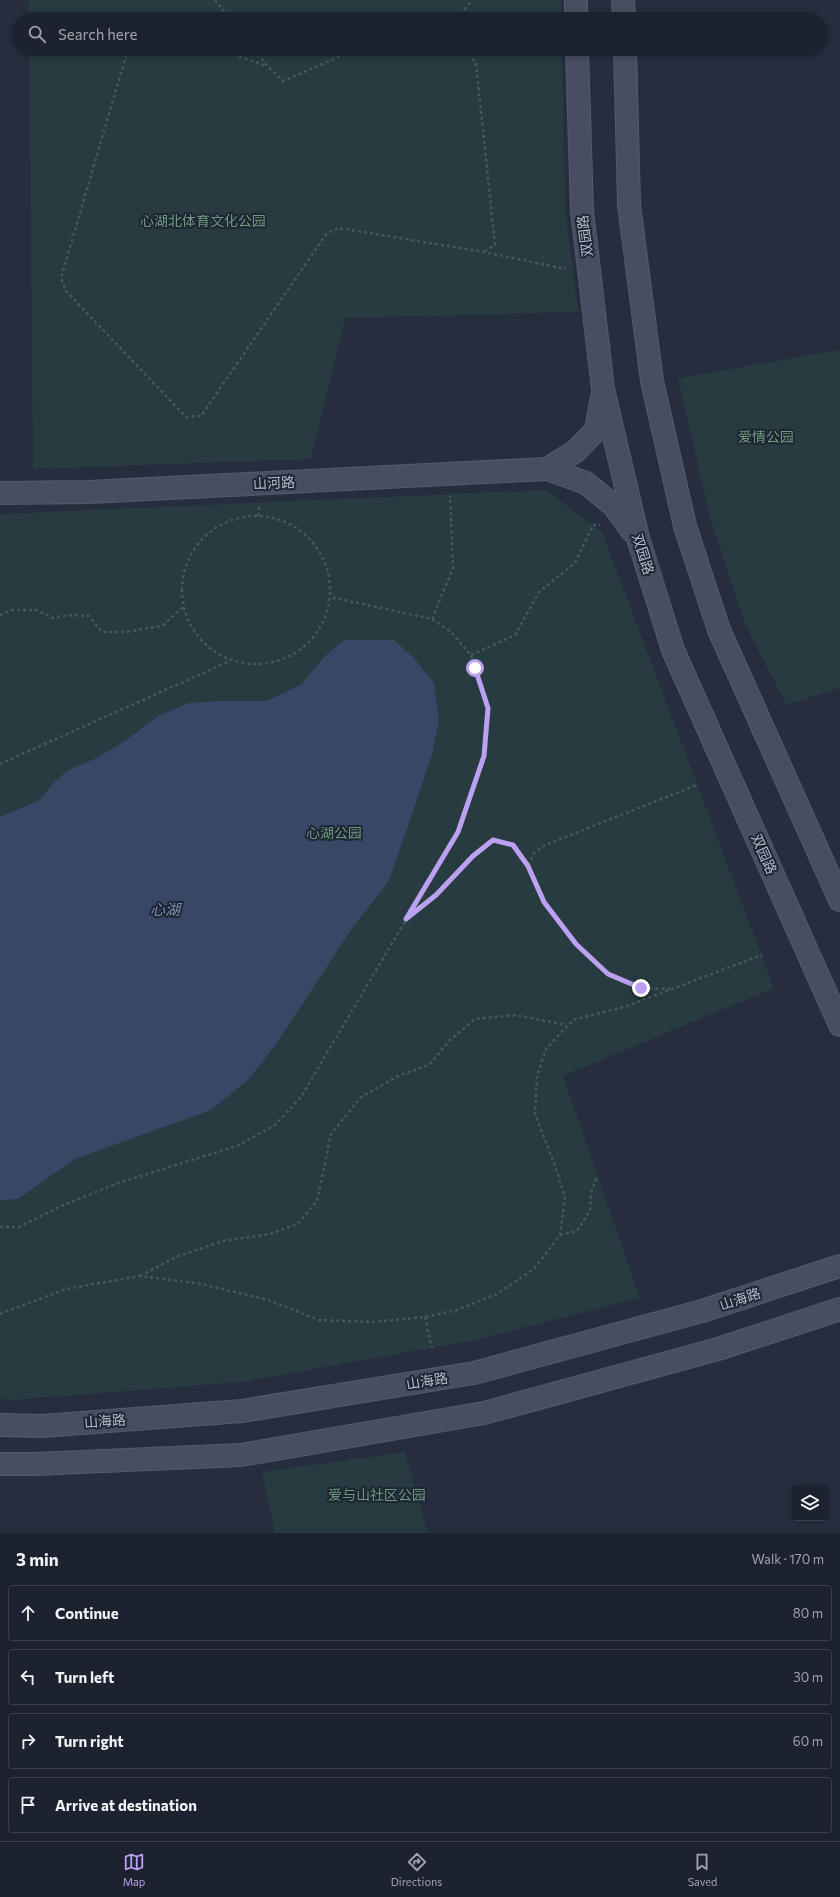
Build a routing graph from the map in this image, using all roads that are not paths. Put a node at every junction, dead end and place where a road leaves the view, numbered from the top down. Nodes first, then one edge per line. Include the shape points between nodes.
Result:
1 (576, 0) edge
2 (623, 0) edge
3 (576, 12) edge
4 (624, 12) edge
5 (577, 56) edge
6 (624, 56) edge
7 (603, 389) junction
8 (547, 469) junction
9 (0, 493) edge
10 (638, 538) junction
11 (840, 900) edge
12 (840, 1025) edge
13 (840, 1266) edge
14 (840, 1309) edge
15 (0, 1425) edge
16 (0, 1464) edge

1 - 3 street
2 - 4 street
5 - 7 street, 双园路 via 582,211
6 - 11 street via 629,205 652,381 685,526 719,630
7 - 8 street via 596,430 576,451
7 - 10 street, 双园路
8 - 9 street, 山河路 via 96,491
8 - 10 street via 586,483 614,506
10 - 12 street, 双园路 via 673,650
13 - 15 street, 山海路 via 702,1311 474,1373 242,1411 42,1426
14 - 16 street via 718,1349 484,1413 241,1455

